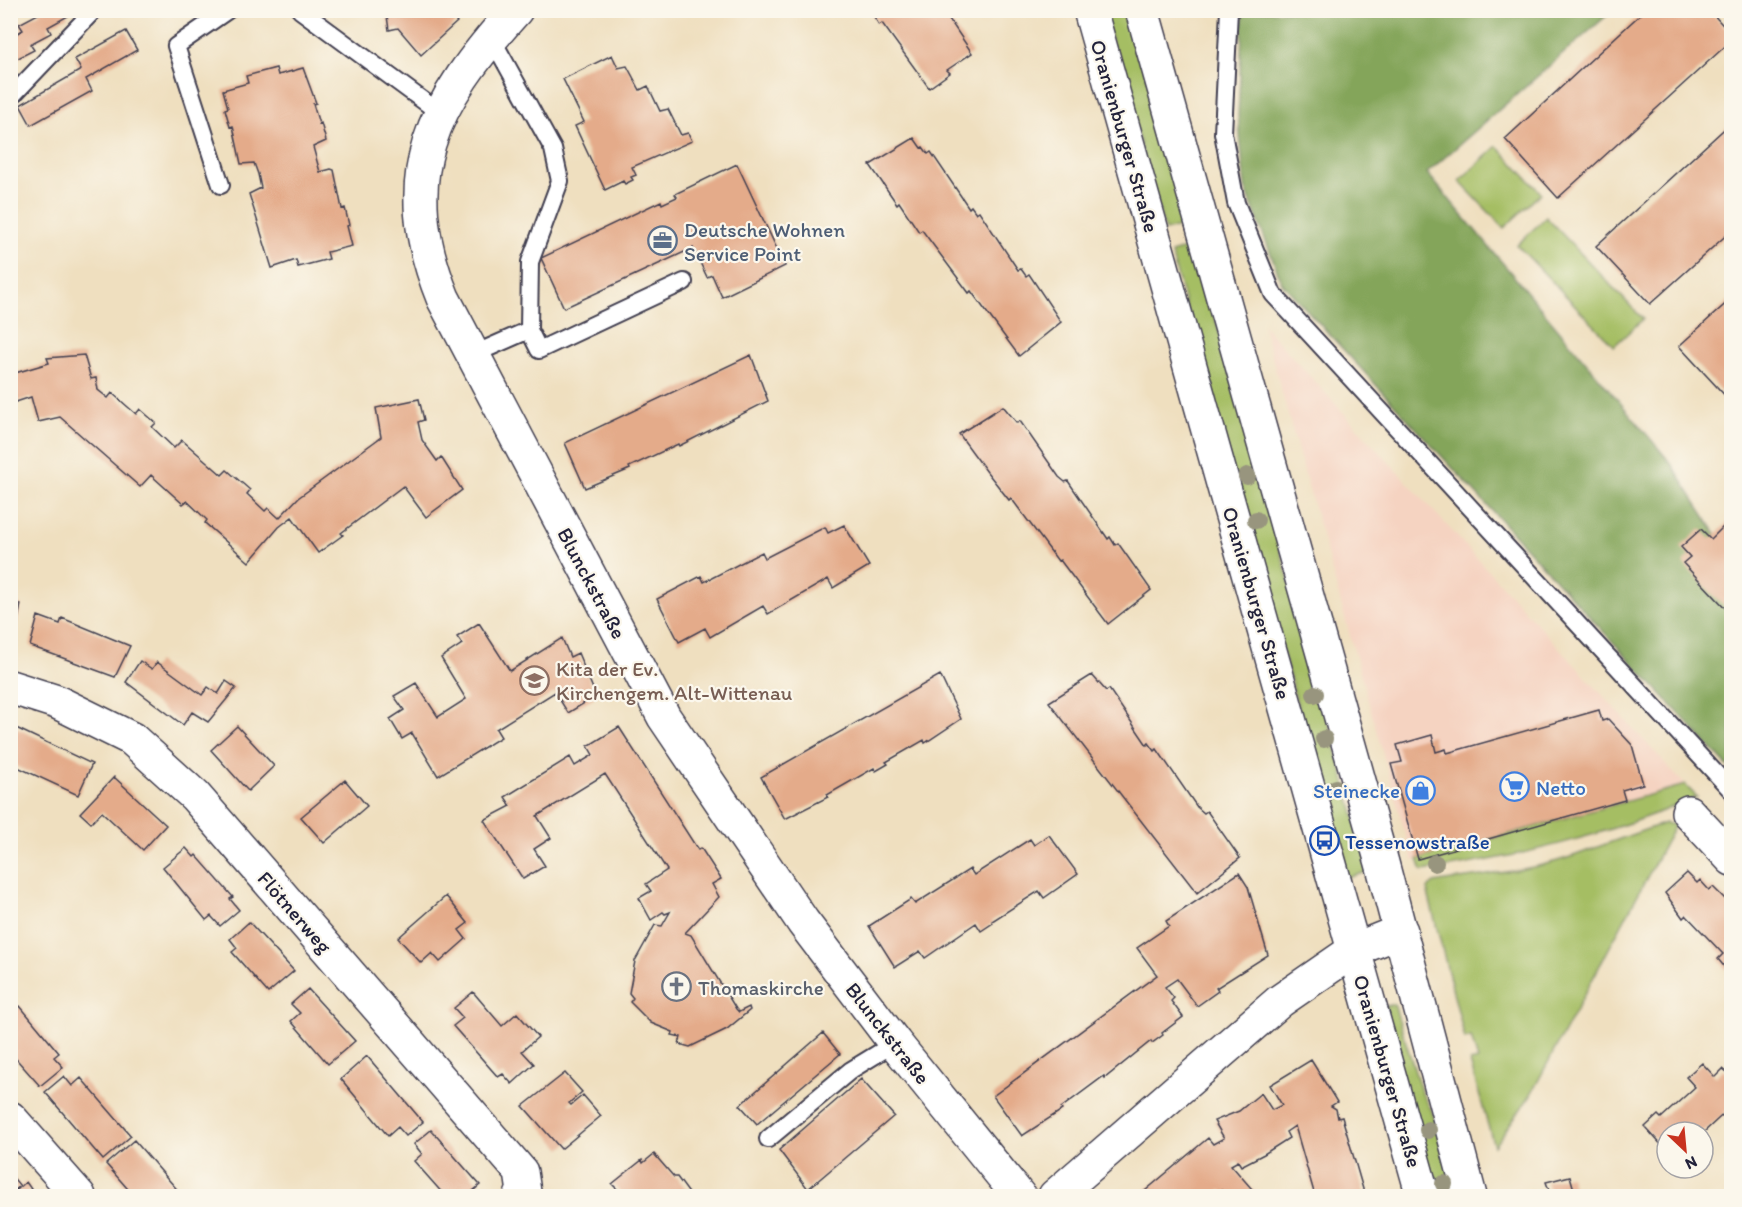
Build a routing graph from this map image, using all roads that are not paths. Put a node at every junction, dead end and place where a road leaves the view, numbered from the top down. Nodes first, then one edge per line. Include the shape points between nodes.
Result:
1 (94, 10) edge
2 (228, 10) edge
3 (300, 10) edge
4 (516, 10) edge
5 (1090, 10) edge
6 (1142, 10) edge
7 (1229, 10) edge
8 (491, 37) junction
9 (10, 98) edge
10 (440, 113) junction
11 (221, 185) dead end
12 (684, 282) dead end
13 (529, 330) junction
14 (472, 355) junction
15 (10, 687) edge
16 (1731, 791) edge
17 (1688, 812) dead end
18 (1731, 859) edge
19 (1401, 931) junction
20 (1354, 950) junction
21 (895, 1043) junction
22 (10, 1118) edge
23 (768, 1139) dead end
24 (79, 1197) edge
25 (521, 1197) edge
26 (1019, 1197) edge
27 (1055, 1197) edge
28 (1423, 1197) edge
29 (1470, 1197) edge

1 - 9 lane
2 - 11 lane via 176,45
3 - 10 lane
4 - 8 street, Blunckstraße
5 - 20 street, Oranienburger Straße
6 - 19 street
7 - 16 lane via 1223,133 1236,203 1273,294
8 - 10 street, Blunckstraße via 462,74
8 - 13 lane via 553,149 560,180 530,262
10 - 14 street, Blunckstraße via 421,186 421,227 436,281
12 - 13 lane via 539,350
13 - 14 lane
14 - 21 street, Blunckstraße via 664,717 803,922
15 - 25 street, Flötnerweg via 57,702 132,739 195,796 521,1172
17 - 18 street
19 - 20 street
19 - 29 street
20 - 27 street via 1280,1002
20 - 28 street, Oranienburger Straße
21 - 23 lane via 851,1070
21 - 26 street, Blunckstraße
22 - 24 street

